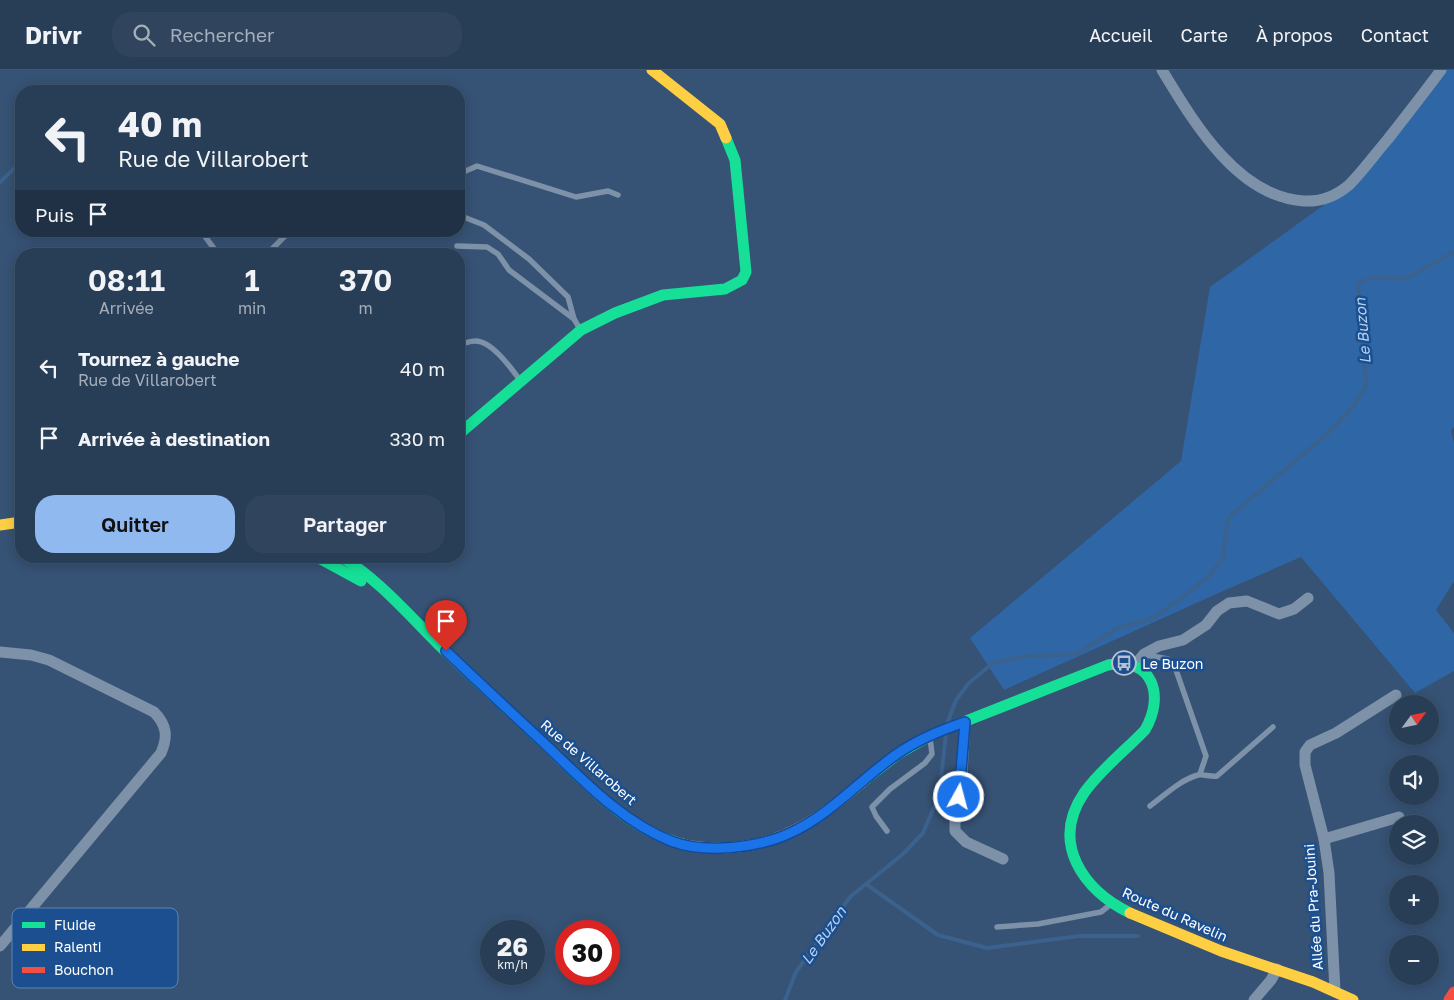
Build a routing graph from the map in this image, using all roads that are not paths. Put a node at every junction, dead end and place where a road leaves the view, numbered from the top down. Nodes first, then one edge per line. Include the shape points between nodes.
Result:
1 (1162, 70) edge
2 (1442, 70) edge
3 (660, 72) edge
4 (465, 171) edge
5 (618, 195) dead end
6 (465, 218) edge
7 (205, 237) edge
8 (284, 237) edge
9 (457, 246) dead end
10 (214, 248) edge
11 (273, 248) edge
12 (574, 319) junction
13 (581, 330) junction
14 (465, 343) edge
15 (521, 382) junction
16 (465, 429) edge
17 (15, 523) edge
18 (0, 525) edge
19 (332, 563) edge
20 (351, 563) edge
21 (1308, 598) dead end
22 (423, 629) junction
23 (0, 652) edge
24 (1144, 654) junction
25 (1134, 666) junction
26 (1389, 699) edge
27 (960, 723) junction
28 (1273, 728) dead end
29 (930, 736) junction
30 (1200, 774) junction
31 (1150, 806) dead end
32 (1389, 820) edge
33 (887, 831) dead end
34 (1324, 839) junction
35 (1003, 859) dead end
36 (1112, 904) junction
37 (32, 908) edge
38 (997, 927) dead end
39 (12, 932) edge
40 (0, 946) edge
41 (1277, 969) junction
42 (1335, 991) junction
43 (1454, 992) edge
44 (1254, 1000) edge
45 (1353, 1000) edge
46 (1449, 1000) edge

1 - 2 street via 1202,132 1249,181 1292,200 1314,201 1328,198 1348,185
3 - 13 main road via 720,124 735,160 746,272 742,280 725,289 663,295
4 - 5 lane via 477,166 576,197 608,191
6 - 12 lane via 484,225 530,258 568,297
7 - 10 lane
8 - 11 lane
9 - 12 lane via 487,247 498,254 509,270
12 - 13 lane
13 - 15 main road
14 - 15 lane via 484,342
15 - 16 main road
17 - 18 main road
19 - 22 main road, Rue de Villarobert via 357,578
20 - 22 main road, Rue de Villarobert via 382,587
21 - 24 street via 1294,609 1279,614 1246,601 1229,603 1206,625 1183,640
22 - 29 main road, Rue de Villarobert via 594,790 629,818 673,842 721,848 760,843 790,833 833,805 897,754
23 - 37 street via 48,660 154,712 165,727 166,735 161,753
24 - 25 street
24 - 30 lane via 1168,659 1176,670 1206,756
25 - 27 main road via 1124,663 1108,665
25 - 36 main road, Route du Ravelin via 1146,675 1157,695 1153,717 1141,734 1089,786 1077,807 1070,832 1070,845 1077,867 1097,892
26 - 34 street, Allée du Pra-Jouini via 1336,733 1310,745 1305,752 1305,765
27 - 29 main road, Rue de Villarobert
27 - 35 street via 962,773 955,831 966,842
28 - 30 lane via 1217,776
29 - 33 lane via 932,754 925,763 872,807
30 - 31 lane via 1184,781
32 - 34 street
34 - 42 street, Allée du Pra-Jouini via 1329,873
36 - 38 lane via 1101,912 1038,924
36 - 41 main road, Route du Ravelin via 1213,948
39 - 40 street
41 - 42 main road, Route du Ravelin
41 - 44 street
42 - 45 main road, Route du Ravelin
43 - 46 main road

